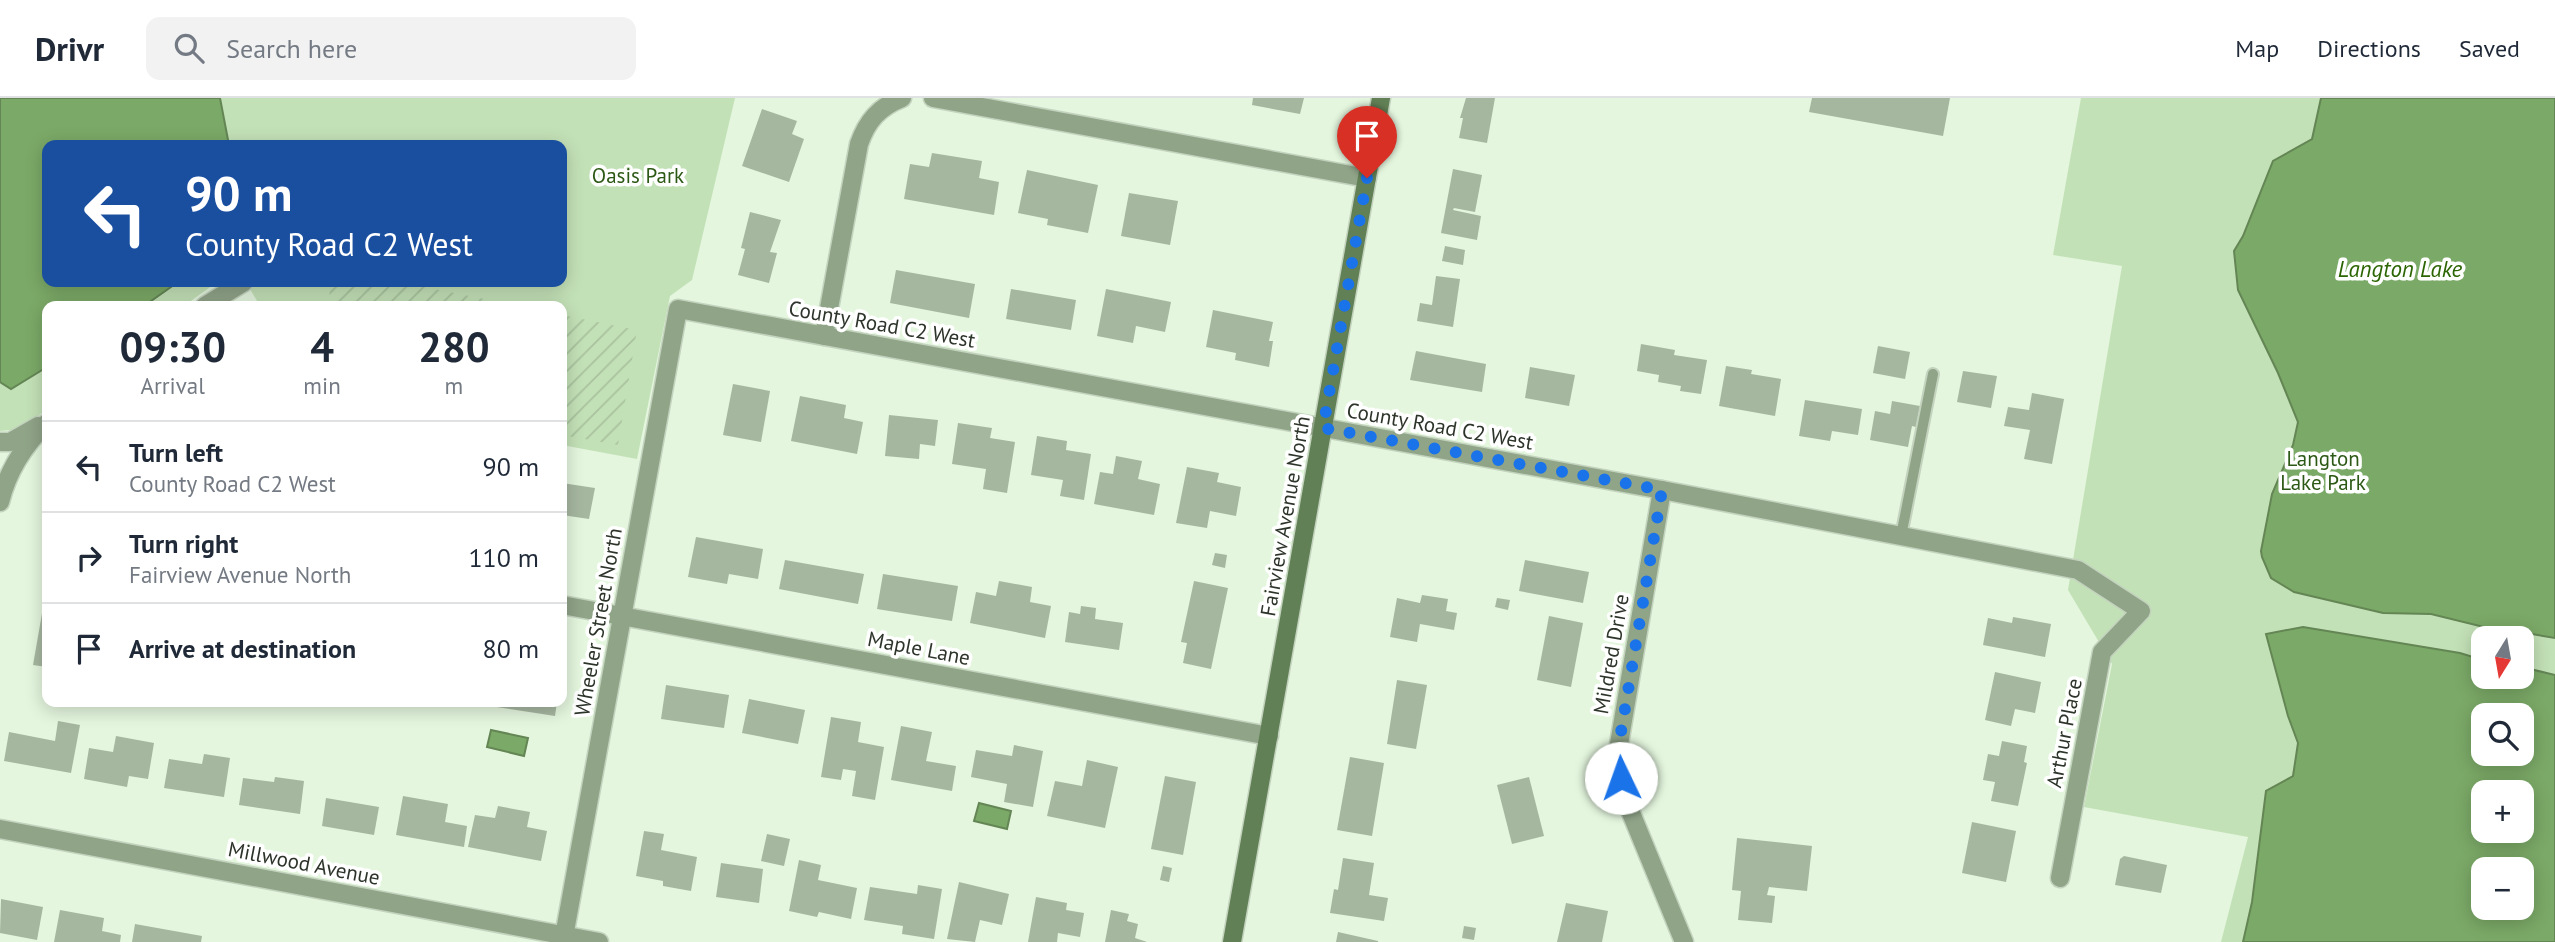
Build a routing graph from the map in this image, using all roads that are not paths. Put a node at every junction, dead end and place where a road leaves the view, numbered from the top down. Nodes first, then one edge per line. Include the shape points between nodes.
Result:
1 (902, 98) edge
2 (933, 98) edge
3 (1381, 98) edge
4 (1367, 178) junction
5 (236, 287) edge
6 (213, 301) edge
7 (678, 309) joint
8 (824, 336) junction
9 (1933, 374) dead end
10 (42, 425) edge
11 (42, 427) edge
12 (1323, 428) junction
13 (0, 442) edge
14 (1662, 490) junction
15 (0, 502) edge
16 (1901, 536) junction
17 (567, 606) edge
18 (2141, 611) joint
19 (623, 616) junction
20 (1269, 736) junction
21 (0, 829) edge
22 (2060, 878) dead end
23 (563, 939) edge
24 (599, 942) edge
25 (1232, 942) edge
26 (1684, 942) edge

1 - 8 street via 874,114 862,136
2 - 4 street
3 - 4 street, Fairview Avenue North
4 - 12 street, Fairview Avenue North
5 - 6 street
7 - 8 street, County Road C2 West
7 - 19 street, Wheeler Street North
8 - 12 street, County Road C2 West
9 - 16 lane
10 - 13 street via 10,442
11 - 15 street via 17,459
12 - 14 street, County Road C2 West
12 - 20 street, Fairview Avenue North
14 - 16 street, County Road C2 West
14 - 26 street, Mildred Drive via 1619,744 1621,778 1631,813
16 - 18 street, County Road C2 West via 2078,570
17 - 19 street, Maple Lane
18 - 22 street, Arthur Place via 2102,652
19 - 20 street, Maple Lane
19 - 23 street, Wheeler Street North
20 - 25 street, Fairview Avenue North
21 - 23 street, Millwood Avenue
23 - 24 street, Millwood Avenue

